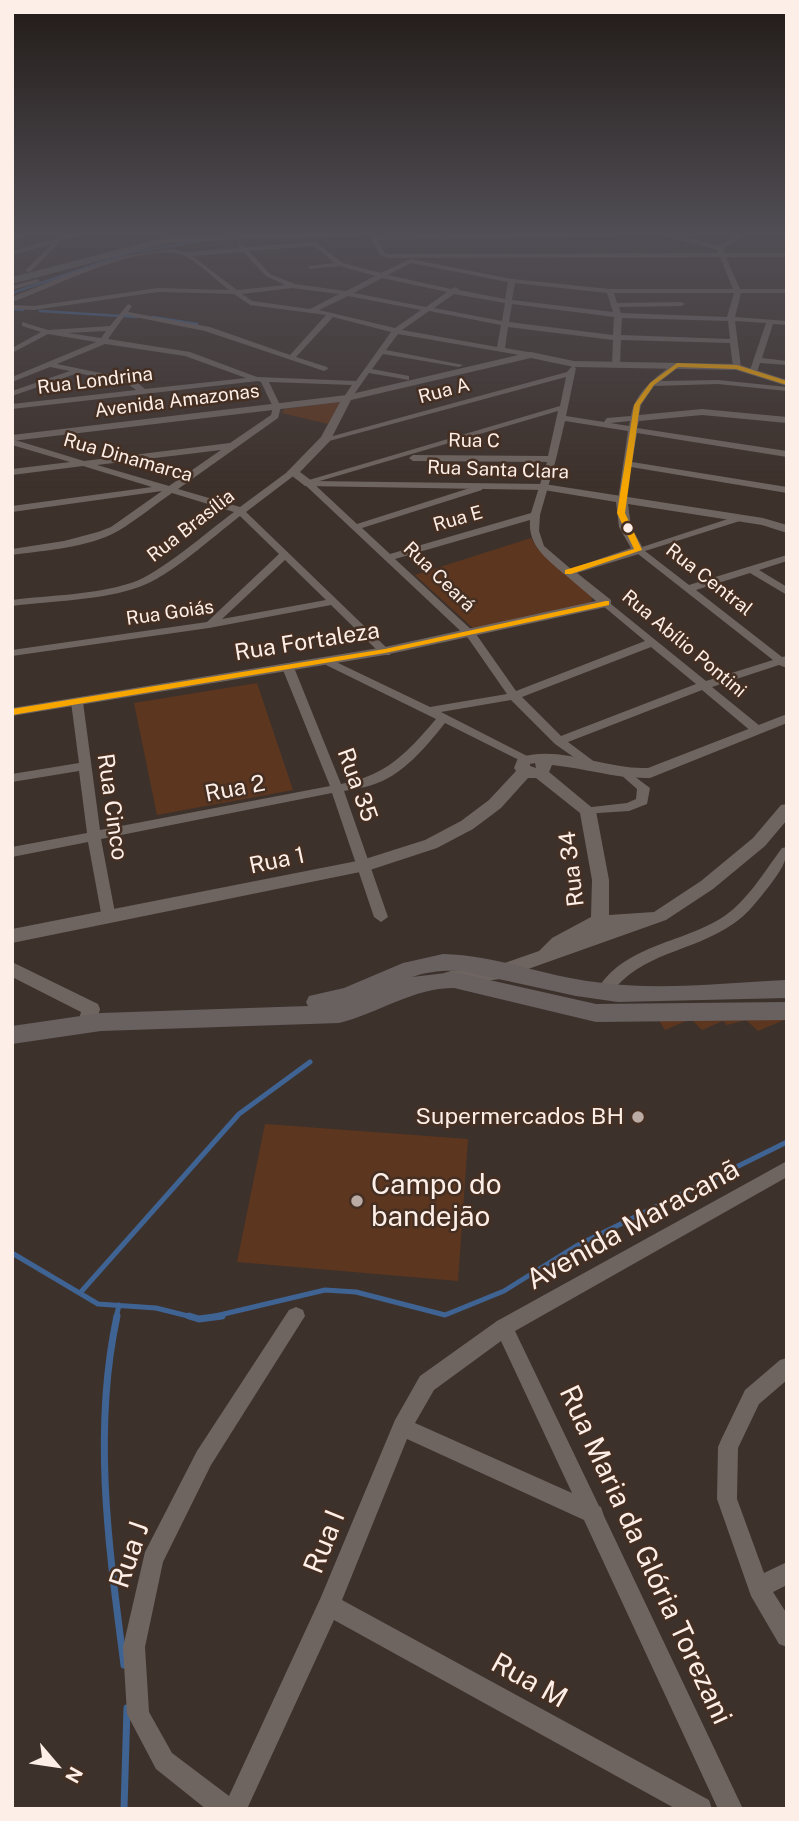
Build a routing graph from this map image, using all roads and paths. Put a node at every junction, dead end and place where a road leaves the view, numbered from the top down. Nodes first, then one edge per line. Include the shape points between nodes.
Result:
1 (731, 317) edge
2 (28, 318) edge
3 (120, 318) edge
4 (150, 318) edge
5 (327, 318) edge
6 (346, 318) edge
7 (414, 318) edge
8 (471, 318) edge
9 (506, 318) edge
10 (618, 318) edge
11 (741, 318) edge
12 (770, 321) junction
13 (787, 323) edge
14 (25, 324) junction
15 (505, 324) junction
16 (112, 328) junction
17 (12, 329) edge
18 (396, 331) junction
19 (47, 332) junction
20 (616, 339) junction
21 (735, 341) junction
22 (102, 342) junction
23 (501, 348) junction
24 (12, 351) edge
25 (380, 351) junction
26 (531, 355) junction
27 (292, 357) junction
28 (759, 360) junction
29 (787, 363) edge
30 (52, 365) junction
31 (459, 365) dead end
32 (616, 365) junction
33 (677, 365) junction
34 (737, 367) junction
35 (572, 368) junction
36 (324, 369) dead end
37 (366, 370) junction
38 (754, 370) junction
39 (75, 372) junction
40 (406, 378) dead end
41 (12, 380) edge
42 (261, 380) junction
43 (357, 383) junction
44 (787, 383) edge
45 (652, 384) junction
46 (787, 389) edge
47 (142, 391) junction
48 (12, 394) edge
49 (346, 398) junction
50 (12, 407) edge
51 (277, 407) junction
52 (561, 413) junction
53 (636, 418) junction
54 (785, 418) edge
55 (595, 422) junction
56 (634, 431) junction
57 (326, 439) junction
58 (12, 440) edge
59 (232, 446) junction
60 (787, 454) edge
61 (397, 457) junction
62 (552, 459) junction
63 (82, 463) junction
64 (628, 464) junction
65 (12, 472) edge
66 (293, 472) junction
67 (308, 483) junction
68 (544, 487) junction
69 (170, 488) junction
70 (479, 488) junction
71 (787, 490) edge
72 (621, 498) junction
73 (12, 509) edge
74 (239, 510) junction
75 (535, 515) junction
76 (740, 518) junction
77 (357, 527) junction
78 (787, 529) edge
79 (638, 550) junction
80 (12, 552) edge
81 (284, 555) junction
82 (391, 557) junction
83 (787, 558) edge
84 (752, 570) junction
85 (568, 572) junction
86 (690, 588) junction
87 (787, 592) edge
88 (332, 602) junction
89 (12, 603) edge
90 (606, 603) junction
91 (209, 625) junction
92 (472, 636) junction
93 (653, 642) junction
94 (12, 653) edge
95 (386, 653) junction
96 (785, 662) edge
97 (330, 663) junction
98 (289, 670) junction
99 (704, 686) junction
100 (514, 696) junction
101 (77, 702) junction
102 (428, 711) junction
103 (12, 712) edge
104 (787, 718) edge
105 (442, 719) junction
106 (756, 729) junction
107 (559, 741) junction
108 (84, 766) junction
109 (533, 766) junction
110 (592, 766) junction
111 (626, 774) junction
112 (12, 778) edge
113 (338, 791) junction
114 (787, 809) edge
115 (588, 811) junction
116 (94, 837) junction
117 (787, 851) edge
118 (12, 852) edge
119 (364, 866) junction
120 (381, 916) dead end
121 (660, 916) junction
122 (109, 918) junction
123 (601, 921) junction
124 (12, 936) edge
125 (588, 944) junction
126 (542, 955) junction
127 (12, 969) edge
128 (505, 971) junction
129 (444, 978) junction
130 (787, 989) edge
131 (603, 992) junction
132 (787, 1010) edge
133 (90, 1016) junction
134 (12, 1022) edge
135 (12, 1035) edge
136 (787, 1168) edge
137 (296, 1316) dead end
138 (504, 1327) junction
139 (787, 1367) edge
140 (402, 1427) junction
141 (594, 1514) junction
142 (787, 1573) edge
143 (759, 1588) junction
144 (329, 1605) junction
145 (787, 1636) edge
146 (726, 1806) edge
147 (226, 1809) edge
148 (234, 1809) edge
149 (700, 1809) edge

1 - 21 street
2 - 14 street
3 - 16 street
4 - 27 street via 206,329
5 - 27 street
6 - 18 street
7 - 18 street
8 - 15 street
9 - 15 street
10 - 20 street
11 - 12 street
12 - 13 street
12 - 28 street
14 - 17 street
14 - 19 street
15 - 20 street
15 - 23 street
16 - 19 street
16 - 22 street
18 - 23 street
18 - 25 street
19 - 22 street
19 - 24 street
20 - 21 street
20 - 32 street
21 - 34 street
22 - 30 street
22 - 42 street via 187,355
23 - 26 street
25 - 31 street
25 - 37 street
26 - 35 street
26 - 49 street, Avenida Amazonas
27 - 36 street
28 - 29 street
28 - 38 street
30 - 39 street
30 - 41 street
32 - 33 street
32 - 35 street
33 - 34 street
33 - 45 street, Rua Central
34 - 38 street
35 - 52 street, Rua Abílio Pontini
35 - 57 street, Rua A
37 - 40 street
37 - 43 street
38 - 44 street
39 - 47 street via 131,382
39 - 48 street
42 - 43 street, Rua Londrina
42 - 47 street, Rua Londrina
42 - 51 street
43 - 49 street
45 - 46 street via 718,382
45 - 53 street, Rua Central via 637,405
47 - 50 street, Rua Londrina
49 - 51 street, Avenida Amazonas
49 - 57 street, Rua Brasília
51 - 58 street, Avenida Amazonas
51 - 59 street via 271,419
52 - 55 street
52 - 61 street
52 - 62 street, Rua Abílio Pontini
53 - 54 street via 727,412
53 - 55 street
53 - 56 street, Rua Central
55 - 56 street
56 - 60 street
56 - 64 street, Rua Central
57 - 66 street, Rua Brasília
58 - 63 street, Rua Dinamarca
59 - 63 street
59 - 69 street
61 - 62 street, Rua C
61 - 67 street
62 - 68 street, Rua Abílio Pontini
63 - 65 street
63 - 69 street, Rua Dinamarca
64 - 71 street
64 - 72 street, Rua Central
66 - 67 street
66 - 74 street, Rua Brasília
67 - 70 street, Rua Santa Clara
67 - 77 street, Rua Ceará
68 - 70 street, Rua Santa Clara
68 - 72 street, Rua Santa Clara
68 - 75 street, Rua Abílio Pontini
69 - 73 street
69 - 74 street, Rua Dinamarca
69 - 80 street via 114,529 92,539
70 - 77 street
72 - 76 street, Rua Santa Clara
72 - 79 street, Rua Central via 625,527
74 - 81 street, Rua Dinamarca
74 - 89 street, Rua Brasília via 155,576 136,585
75 - 82 street, Rua E
75 - 85 street, Rua Abílio Pontini via 540,547
76 - 78 street, Rua Santa Clara
76 - 79 street
77 - 82 street, Rua Ceará
79 - 85 street
79 - 86 street, Rua Central
81 - 88 street, Rua Dinamarca
81 - 91 street
82 - 92 street, Rua Ceará
83 - 84 street
84 - 86 street
84 - 87 street
85 - 90 street, Rua Abílio Pontini
86 - 96 street, Rua Central
88 - 91 street, Rua Goiás
88 - 95 street, Rua Dinamarca
90 - 92 street, Rua Fortaleza
90 - 93 street, Rua Abílio Pontini
91 - 94 street, Rua Goiás
92 - 95 street, Rua Fortaleza
92 - 100 street, Rua Ceará
93 - 99 street, Rua Abílio Pontini
93 - 100 street
95 - 97 street, Rua Fortaleza
96 - 99 street
97 - 98 street, Rua Fortaleza
97 - 102 street
98 - 101 street, Rua Fortaleza
98 - 113 street, Rua 35
99 - 106 street, Rua Abílio Pontini
99 - 107 street
100 - 102 street
100 - 107 street, Rua Ceará
101 - 103 street, Rua Fortaleza
101 - 108 street, Rua Cinco
102 - 105 street
104 - 106 street
105 - 109 street
105 - 113 street, Rua 2 via 393,771
106 - 111 street via 660,771
107 - 110 street, Rua Ceará
108 - 112 street
108 - 116 street, Rua Cinco
109 - 110 street
109 - 115 street
109 - 119 street, Rua 1 via 467,825 430,844
110 - 111 street
111 - 115 street via 644,788 642,801
113 - 116 street, Rua 2
113 - 119 street, Rua 35
114 - 121 street via 759,842
115 - 123 street, Rua 34 via 599,871
116 - 118 street, Rua 2
116 - 122 street, Rua Cinco
117 - 131 street via 730,919 702,936 624,966
119 - 120 street, Rua 35
119 - 122 street, Rua 1
121 - 123 street
121 - 125 street
122 - 124 street, Rua 1
123 - 125 street
123 - 126 street via 576,930
125 - 126 street
126 - 128 street
127 - 133 street
128 - 129 street
128 - 131 main road
128 - 133 main road via 467,963 429,964 357,994 322,1002
129 - 132 main road via 606,1014
129 - 133 main road via 412,984 371,1005 339,1014
130 - 131 main road
133 - 134 main road
133 - 135 main road
136 - 138 street, Avenida Maracanã
137 - 147 street, Rua J via 204,1458 153,1560 134,1647 138,1714 164,1762
138 - 140 street, Rua I via 427,1383
138 - 141 street, Rua Maria da Glória Torezani
139 - 143 street via 752,1397 728,1447 727,1499
140 - 141 street
140 - 144 street, Rua I
141 - 146 street, Rua Maria da Glória Torezani
142 - 143 street
143 - 145 street
144 - 148 street, Rua I
144 - 149 street, Rua M

